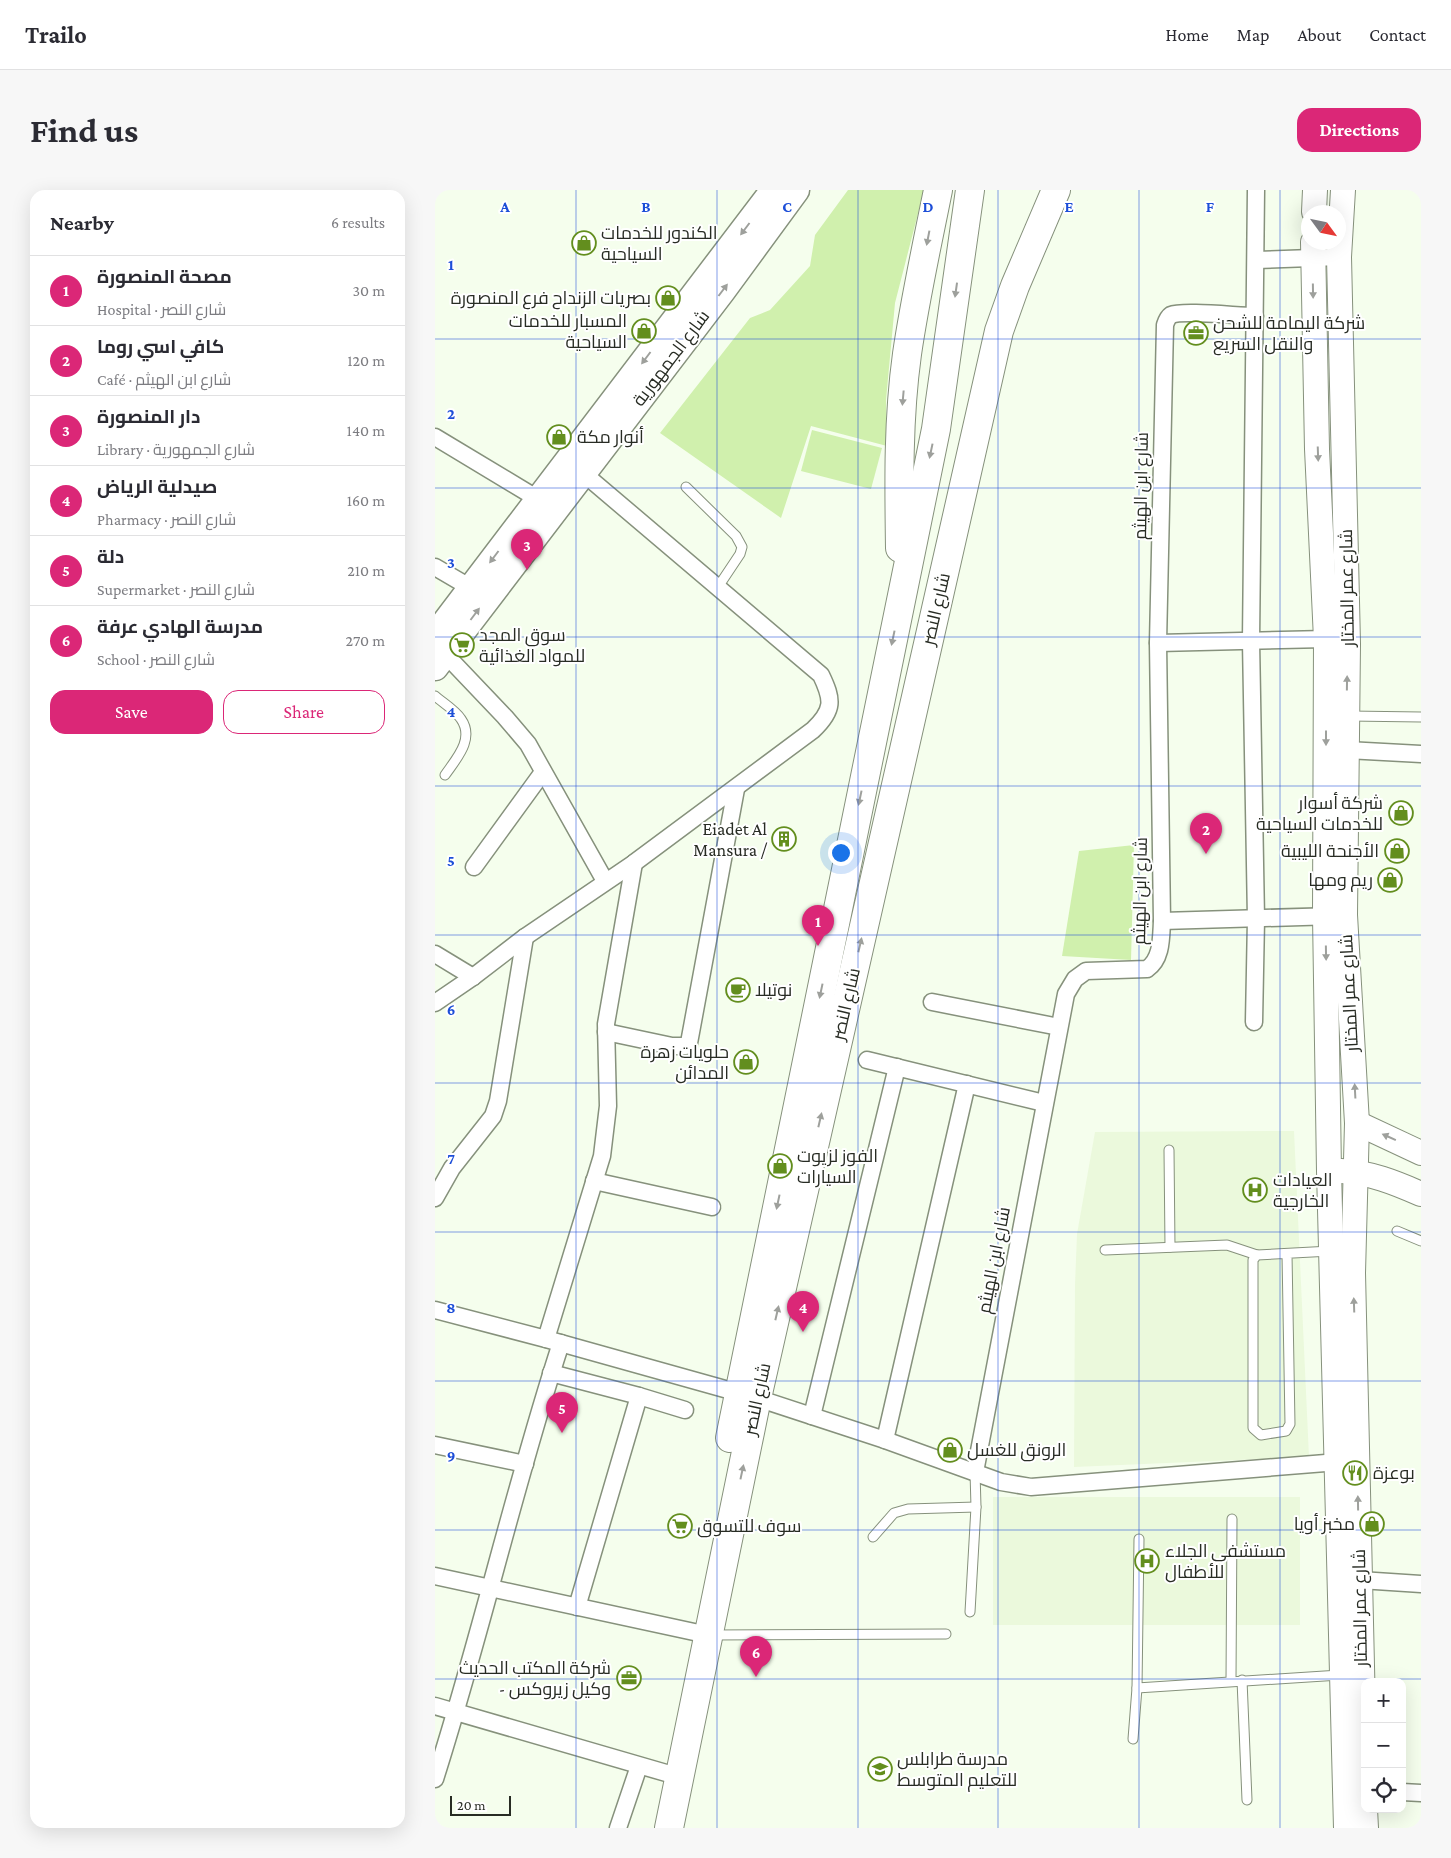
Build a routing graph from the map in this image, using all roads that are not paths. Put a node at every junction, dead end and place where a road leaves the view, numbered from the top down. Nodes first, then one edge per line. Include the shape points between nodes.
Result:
1 (774, 190) edge
2 (796, 190) edge
3 (938, 190) edge
4 (970, 190) edge
5 (1056, 190) edge
6 (1257, 190) edge
7 (1315, 190) edge
8 (1343, 190) edge
9 (1314, 205) edge
10 (1313, 250) edge
11 (1339, 257) junction
12 (1256, 260) junction
13 (1255, 316) junction
14 (435, 437) edge
15 (583, 473) junction
16 (686, 488) dead end
17 (538, 500) junction
18 (435, 567) edge
19 (718, 587) junction
20 (471, 588) junction
21 (900, 603) junction
22 (1326, 639) junction
23 (1251, 641) junction
24 (1158, 643) junction
25 (438, 652) edge
26 (435, 696) edge
27 (1347, 716) junction
28 (1421, 717) edge
29 (1347, 750) junction
30 (1421, 754) edge
31 (543, 772) junction
32 (445, 775) dead end
33 (736, 788) junction
34 (634, 863) junction
35 (474, 867) dead end
36 (605, 881) junction
37 (1335, 916) junction
38 (1256, 919) junction
39 (1162, 921) junction
40 (525, 937) junction
41 (435, 954) edge
42 (473, 977) junction
43 (932, 1002) dead end
44 (435, 1003) edge
45 (1254, 1022) dead end
46 (1059, 1027) junction
47 (606, 1032) junction
48 (867, 1060) dead end
49 (897, 1067) junction
50 (967, 1084) junction
51 (1044, 1103) junction
52 (1357, 1123) junction
53 (1169, 1150) dead end
54 (1421, 1153) edge
55 (1329, 1170) junction
56 (1356, 1172) junction
57 (594, 1181) junction
58 (1421, 1194) edge
59 (435, 1198) edge
60 (712, 1207) dead end
61 (1397, 1231) dead end
62 (1421, 1241) edge
63 (1170, 1247) junction
64 (1105, 1250) dead end
65 (1331, 1251) junction
66 (1287, 1254) junction
67 (1257, 1255) junction
68 (435, 1310) edge
69 (1345, 1339) junction
70 (553, 1341) junction
71 (551, 1374) junction
72 (748, 1395) junction
73 (639, 1396) junction
74 (685, 1410) dead end
75 (812, 1416) junction
76 (885, 1440) junction
77 (435, 1445) edge
78 (1337, 1462) junction
79 (525, 1464) junction
80 (975, 1472) junction
81 (976, 1507) junction
82 (1232, 1519) dead end
83 (873, 1537) dead end
84 (1139, 1539) dead end
85 (435, 1576) edge
86 (1360, 1580) junction
87 (1421, 1584) edge
88 (489, 1588) junction
89 (577, 1607) junction
90 (970, 1612) dead end
91 (701, 1634) junction
92 (946, 1634) dead end
93 (1343, 1675) junction
94 (1242, 1680) junction
95 (1231, 1681) junction
96 (1137, 1688) junction
97 (435, 1706) edge
98 (457, 1711) junction
99 (1133, 1739) dead end
100 (1364, 1768) edge
101 (660, 1772) junction
102 (435, 1779) edge
103 (1406, 1792) edge
104 (1421, 1793) edge
105 (1247, 1800) dead end
106 (1365, 1813) edge
107 (618, 1828) edge
108 (650, 1828) edge
109 (669, 1828) edge
110 (1346, 1828) edge
111 (1365, 1828) edge

1 -> 17 main road, شارع الجمهورية
15 -> 2 main road, شارع الجمهورية
3 -> 21 highway via 907,356 899,443
4 -> 21 highway, شارع النصر via 935,429
72 -> 5 highway, شارع النصر via 999,331
6 - 12 street
7 - 9 main road
8 - 11 main road, شارع عمر المختار
10 - 11 street
10 - 12 street
10 -> 22 main road, شارع عمر المختار via 1317,449
27 -> 11 main road, شارع عمر المختار
12 - 13 street
13 - 23 street
13 - 24 street, شارع ابن الهيثم via 1190,313 1171,315 1165,325
14 - 17 street
15 - 19 street
25 -> 15 main road, شارع الجمهورية
16 - 19 lane via 736,536 742,546
17 -> 20 main road, شارع الجمهورية
18 - 20 street
19 - 33 street via 821,675 828,690 830,706 825,719 813,730
20 - 25 main road, شارع الجمهورية
21 -> 72 highway, شارع النصر
22 - 23 street
22 -> 37 main road, شارع عمر المختار
23 - 24 street
23 - 38 street
24 - 39 street, شارع ابن الهيثم
25 - 31 street via 505,717 527,744
26 - 32 lane via 461,719 467,735 463,749
27 - 28 lane
27 - 29 main road, شارع عمر المختار
29 - 30 street
29 - 37 main road, شارع عمر المختار
31 - 35 street
31 - 36 street
33 - 34 street
33 - 47 street via 689,1043 672,1046
34 - 36 street
34 - 47 street
36 - 40 street
37 - 38 street
52 -> 37 main road, شارع عمر المختار
37 -> 55 main road, شارع عمر المختار
38 - 39 street
38 - 45 street
39 - 46 street, شارع ابن الهيثم via 1158,954 1153,965 1147,970 1086,972 1080,975 1066,994
40 - 42 street
40 - 59 street via 493,1116 452,1168
41 - 42 street
42 - 44 street
43 - 46 street
46 - 51 street, شارع ابن الهيثم
47 - 57 street via 609,1074 606,1139
48 - 49 street
49 - 50 street
49 - 75 street
50 - 51 street
50 - 76 street
51 - 80 street, شارع ابن الهيثم
54 -> 52 main road
52 - 56 main road, شارع عمر المختار
53 - 63 lane
55 - 56 main road
55 - 65 main road, شارع عمر المختار
56 - 58 main road
69 -> 56 main road, شارع عمر المختار via 1353,1273
57 - 60 street
57 - 70 street
61 - 62 lane
63 - 64 lane
63 - 67 lane via 1227,1245
65 - 66 lane
65 - 69 main road, شارع عمر المختار
66 - 67 lane
66 - 67 lane via 1291,1424 1286,1431 1261,1435 1253,1428 1252,1275 1253,1260
68 - 70 street
69 - 78 main road, شارع عمر المختار
86 -> 69 main road, شارع عمر المختار
70 - 71 street
70 - 72 street
71 - 73 street
71 - 79 street
72 - 75 street
72 - 91 highway, شارع النصر
73 - 74 street
73 - 89 street
75 - 76 street
76 - 80 street
77 - 79 street
78 - 80 street via 1031,1487 1001,1482
78 - 93 main road, شارع عمر المختار
79 - 88 street
80 - 81 lane
81 - 83 lane via 908,1509 894,1513
81 - 90 lane
82 - 95 lane
84 - 96 lane
85 - 88 street
86 - 87 street
86 - 100 main road, شارع عمر المختار
88 - 89 street
88 - 98 street
89 - 91 street
91 - 92 lane
91 - 101 highway, شارع النصر
93 - 94 lane
93 - 110 main road, شارع عمر المختار
94 - 95 lane
94 - 105 lane
95 - 96 lane
96 - 99 lane
97 - 98 street
98 - 101 street
98 - 102 street
101 - 107 street
101 - 108 highway, شارع النصر
101 - 109 highway, شارع النصر
103 - 104 street
106 - 111 main road

